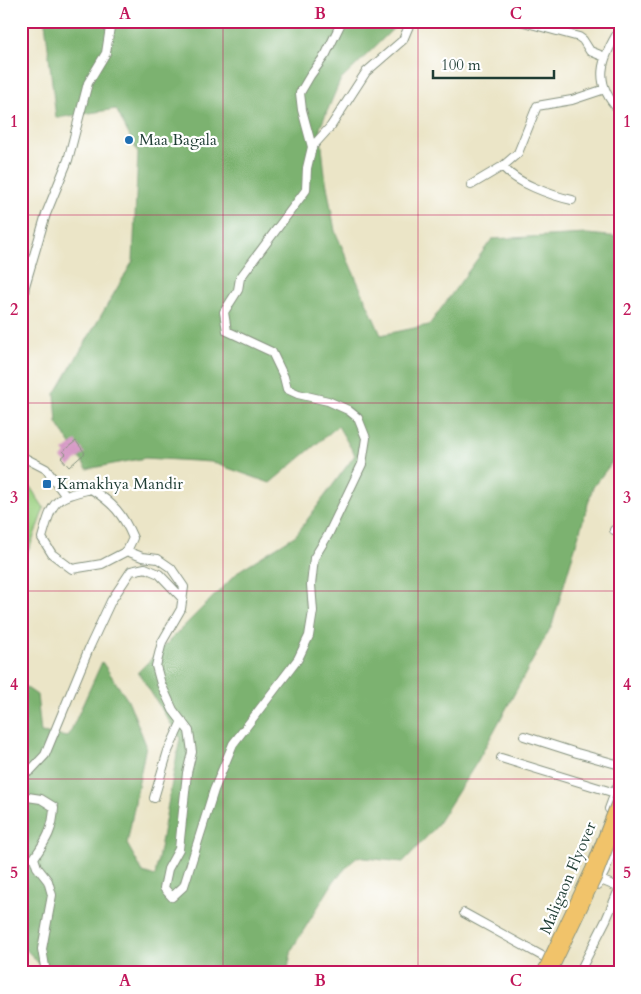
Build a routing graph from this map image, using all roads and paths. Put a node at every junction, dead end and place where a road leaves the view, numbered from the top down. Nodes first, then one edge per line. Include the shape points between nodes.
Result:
1 (111, 21) edge
2 (342, 21) edge
3 (411, 21) edge
4 (520, 21) edge
5 (620, 29) edge
6 (605, 56) junction
7 (605, 89) junction
8 (620, 110) edge
9 (312, 147) junction
10 (503, 166) junction
11 (471, 185) dead end
12 (572, 200) dead end
13 (21, 315) edge
14 (21, 456) edge
15 (66, 495) junction
16 (127, 551) junction
17 (183, 599) junction
18 (182, 722) junction
19 (524, 736) dead end
20 (501, 758) dead end
21 (620, 765) edge
22 (21, 772) edge
23 (620, 779) edge
24 (617, 794) edge
25 (21, 796) edge
26 (154, 798) dead end
27 (620, 815) edge
28 (620, 828) edge
29 (585, 874) junction
30 (601, 880) junction
31 (620, 887) edge
32 (464, 913) dead end
33 (544, 957) junction
34 (46, 973) edge
35 (537, 973) edge
36 (542, 973) edge
37 (551, 973) edge
38 (556, 973) edge
39 (579, 973) edge

1 - 13 street via 106,53 88,83 68,160 46,214 25,286
2 - 9 street via 326,54 300,93
3 - 9 street via 403,40 366,72 331,126
4 - 6 street via 579,37 590,51
5 - 6 street
6 - 7 street via 602,73
7 - 8 street via 610,101
7 - 10 street via 572,100 537,106 518,153
9 - 18 street via 306,190 240,278 238,290 224,312 227,331 272,352 287,389 348,410 358,418 366,438 362,464 314,558 309,636 298,659 233,744 214,790 184,886 172,897 164,888 168,869 179,849 192,752 189,731
10 - 11 street
10 - 12 street via 508,173 538,189
14 - 15 street via 46,469
15 - 16 street via 92,489 108,500 126,520 133,538
15 - 16 street via 50,508 42,538 52,554 72,569 102,564
16 - 17 street via 158,560 171,568 184,587
17 - 18 street via 181,609 162,642 156,666 172,710
17 - 22 street via 160,574 145,568 132,571 111,601 45,755 30,771
18 - 26 street via 168,752
19 - 21 street
20 - 24 street
23 - 24 street
24 - 29 street
24 - 36 main road, Maligaon Flyover, bridge via 591,869
25 - 34 street via 41,799 54,807 49,836 34,858 48,881 52,895 42,949
27 - 37 main road, Maligaon Flyover, bridge via 597,876
28 - 30 street
29 - 30 street
29 - 33 street
30 - 31 street
30 - 38 street
31 - 39 street
32 - 33 street
33 - 35 street

